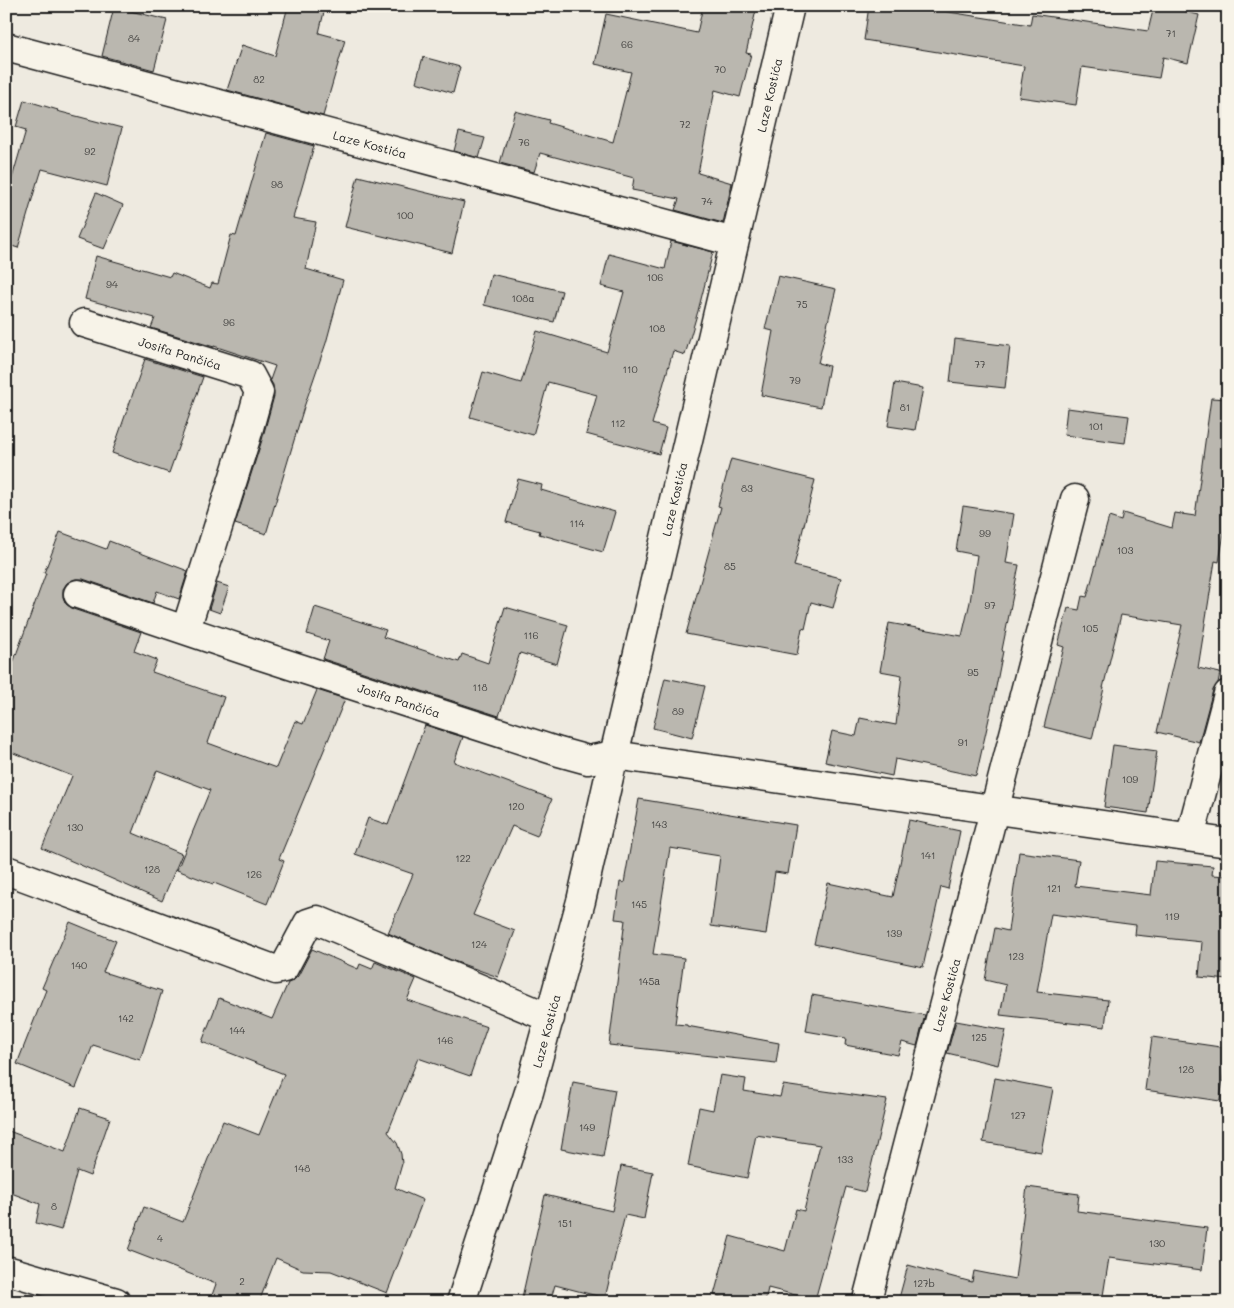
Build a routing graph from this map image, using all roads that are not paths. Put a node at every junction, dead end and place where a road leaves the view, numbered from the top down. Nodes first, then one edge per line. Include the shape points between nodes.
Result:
1 (790, 6) edge
2 (6, 47) edge
3 (734, 242) junction
4 (84, 323) dead end
5 (1075, 500) dead end
6 (78, 594) dead end
7 (186, 629) junction
8 (1228, 694) edge
9 (614, 755) junction
10 (994, 810) junction
11 (1190, 837) junction
12 (1228, 842) edge
13 (6, 870) edge
14 (550, 1018) junction
15 (6, 1270) edge
16 (868, 1296) dead end
17 (116, 1302) edge
18 (461, 1302) edge

1 - 3 street, Laze Kostića
2 - 3 street, Laze Kostića
3 - 9 street, Laze Kostića
4 - 7 street, Josifa Pančića via 250,375 259,392
5 - 10 street, Laze Kostića
6 - 7 street, Josifa Pančića
7 - 9 street, Josifa Pančića via 559,752 588,760
8 - 11 street
9 - 10 street
9 - 14 street, Laze Kostića via 582,901
10 - 11 street
10 - 16 street, Laze Kostića
11 - 12 street
13 - 14 street via 276,970 284,968 308,923 317,920
14 - 18 street, Laze Kostića
15 - 17 street

